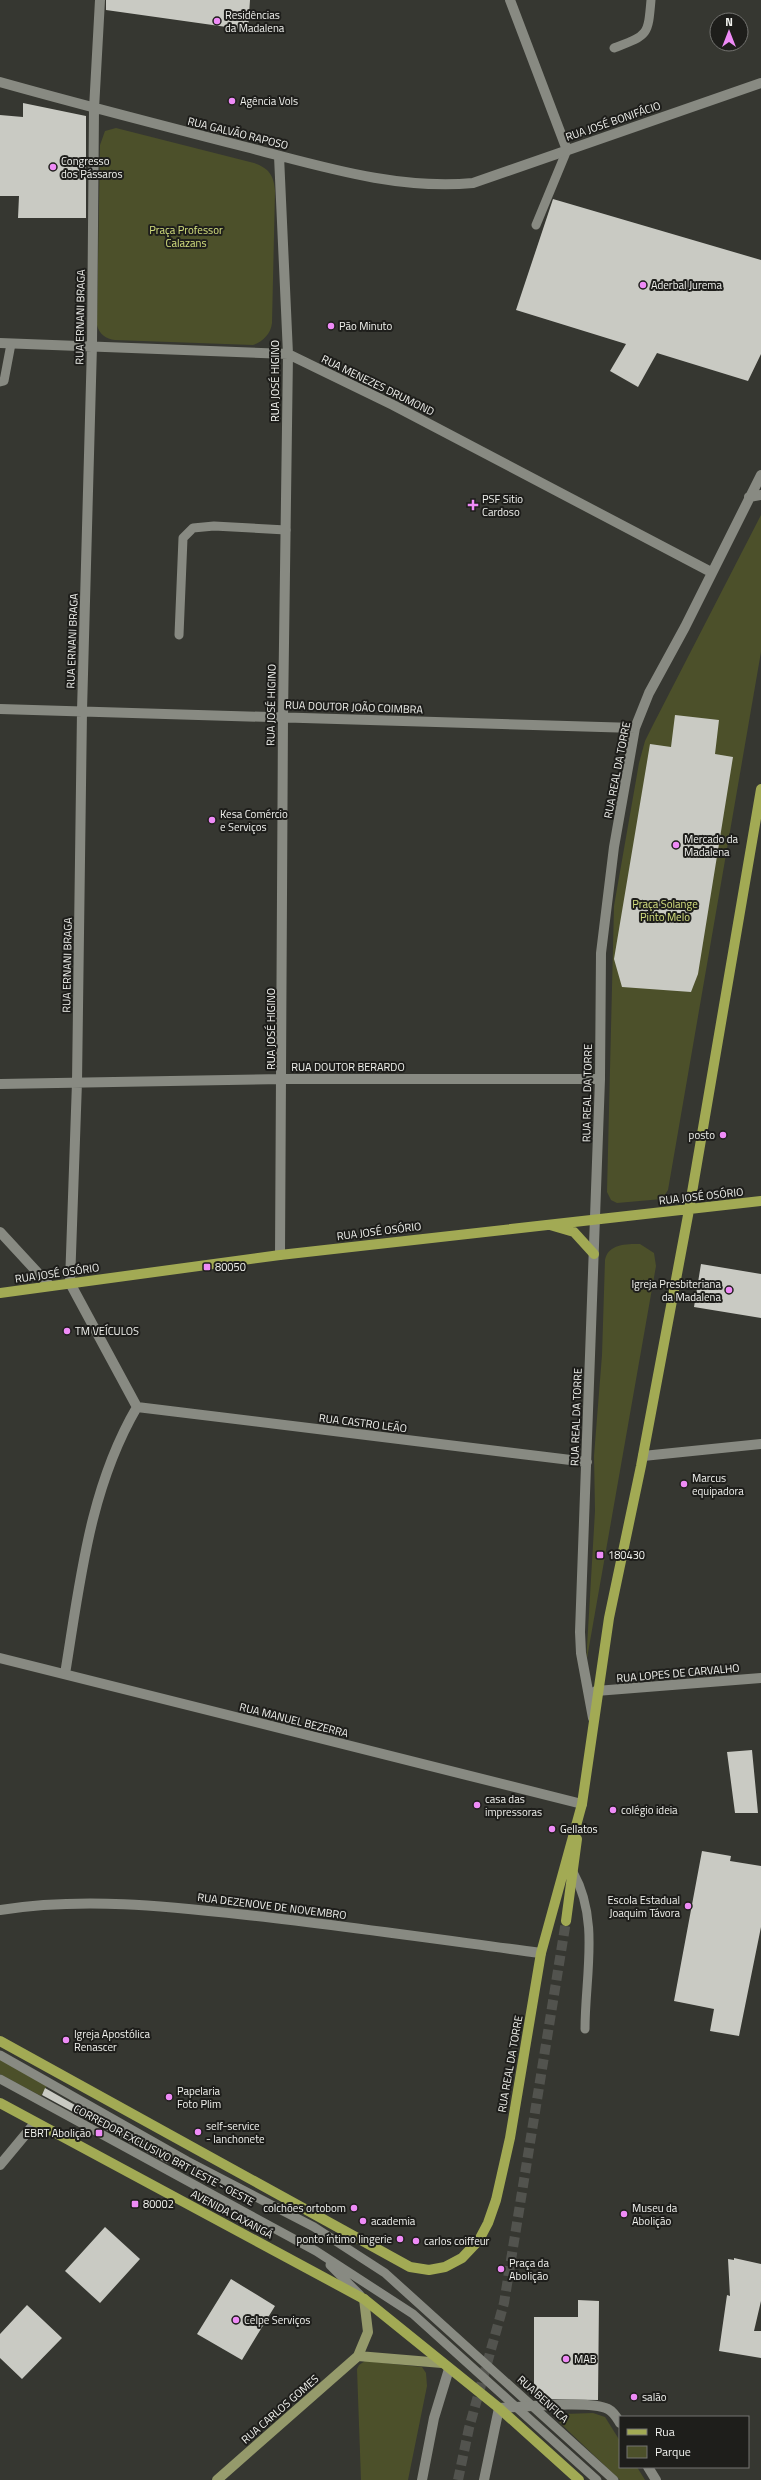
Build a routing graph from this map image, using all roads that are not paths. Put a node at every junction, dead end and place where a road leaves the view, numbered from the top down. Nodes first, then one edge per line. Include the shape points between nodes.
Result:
1 (100, 0) edge
2 (510, 0) edge
3 (651, 0) edge
4 (614, 48) dead end
5 (0, 82) edge
6 (761, 83) edge
7 (94, 108) junction
8 (567, 150) junction
9 (279, 156) junction
10 (473, 183) joint
11 (536, 225) dead end
12 (0, 343) edge
13 (11, 344) junction
14 (92, 345) junction
15 (288, 354) junction
16 (0, 382) edge
17 (761, 475) edge
18 (761, 495) edge
19 (749, 497) junction
20 (286, 530) junction
21 (711, 572) junction
22 (179, 635) dead end
23 (0, 709) edge
24 (82, 711) junction
25 (283, 716) junction
26 (636, 728) junction
27 (761, 789) edge
28 (283, 1079) junction
29 (600, 1079) junction
30 (77, 1082) junction
31 (0, 1084) edge
32 (761, 1202) edge
33 (689, 1210) junction
34 (595, 1218) junction
35 (547, 1224) junction
36 (0, 1232) edge
37 (594, 1254) junction
38 (280, 1255) junction
39 (70, 1283) junction
40 (50, 1286) junction
41 (0, 1293) edge
42 (136, 1408) junction
43 (761, 1444) edge
44 (643, 1456) junction
45 (587, 1462) junction
46 (0, 1658) edge
47 (65, 1674) junction
48 (761, 1678) edge
49 (596, 1691) junction
50 (593, 1718) junction
51 (582, 1804) junction
52 (573, 1872) junction
53 (0, 1910) edge
54 (566, 1921) tunnel mouth
55 (541, 1954) junction
56 (585, 2029) dead end
57 (0, 2041) edge
58 (0, 2055) edge
59 (0, 2080) edge
60 (0, 2103) edge
61 (35, 2123) junction
62 (0, 2165) edge
63 (251, 2194) junction
64 (326, 2222) junction
65 (316, 2251) junction
66 (364, 2299) junction
67 (456, 2336) joint
68 (358, 2356) junction
69 (446, 2366) junction
70 (533, 2406) junction
71 (517, 2407) junction
72 (499, 2408) junction
73 (619, 2422) edge
74 (649, 2468) edge
75 (217, 2480) edge
76 (422, 2480) edge
77 (484, 2480) edge
78 (579, 2480) edge
79 (597, 2480) edge
80 (614, 2480) edge
81 (656, 2480) edge

1 - 7 street, RUA ERNANI BRAGA
2 - 8 street
3 - 4 lane via 649,28 640,38
5 - 7 street, RUA GALVÃO RAPOSO
6 - 8 street, RUA JOSÉ BONIFÁCIO
7 - 9 street, RUA GALVÃO RAPOSO
7 - 14 street, RUA ERNANI BRAGA
8 - 10 street, RUA JOSÉ BONIFÁCIO
8 - 11 lane
9 - 10 street, RUA GALVÃO RAPOSO via 369,178 402,183 431,186
9 - 15 street, RUA JOSÉ HIGINO
12 - 13 street, RUA MENEZES DRUMOND
13 - 14 street, RUA MENEZES DRUMOND
13 - 16 lane via 4,381
14 - 15 street, RUA MENEZES DRUMOND
14 - 24 street, RUA ERNANI BRAGA
15 - 20 street, RUA JOSÉ HIGINO
15 - 21 street, RUA MENEZES DRUMOND via 393,405
17 - 19 street, RUA REAL DA TORRE
18 - 19 street
19 - 21 street, RUA REAL DA TORRE
20 - 22 lane via 214,526 192,528 183,538
20 - 25 street, RUA JOSÉ HIGINO
21 - 26 street, RUA REAL DA TORRE via 649,693
23 - 24 street, RUA DOUTOR JOÃO COIMBRA
24 - 25 street, RUA DOUTOR JOÃO COIMBRA
24 - 30 street, RUA ERNANI BRAGA
25 - 26 street, RUA DOUTOR JOÃO COIMBRA
25 - 28 street, RUA JOSÉ HIGINO
26 - 29 street, RUA REAL DA TORRE via 614,846 601,953
27 - 33 main road, RUA REAL DA TORRE
28 - 29 street, RUA DOUTOR BERARDO
28 - 30 street, RUA DOUTOR BERARDO
28 - 38 street, RUA JOSÉ HIGINO
29 - 34 street, RUA REAL DA TORRE
30 - 31 street, RUA DOUTOR BERARDO
30 - 39 street, RUA ERNANI BRAGA
32 - 33 main road, RUA JOSÉ OSÓRIO
33 - 34 main road, RUA JOSÉ OSÓRIO
33 - 44 main road, RUA REAL DA TORRE
34 - 35 main road, RUA JOSÉ OSÓRIO
34 - 37 street, RUA REAL DA TORRE
35 - 37 main road via 574,1232
35 - 38 main road, RUA JOSÉ OSÓRIO
36 - 40 street
37 - 45 street, RUA REAL DA TORRE
38 - 39 main road, RUA JOSÉ OSÓRIO
39 - 40 main road, RUA JOSÉ OSÓRIO
39 - 42 street
40 - 41 main road, RUA JOSÉ OSÓRIO
42 - 45 street, RUA CASTRO LEÃO
42 - 47 street via 121,1434 101,1484 84,1557
43 - 44 street
44 - 49 main road, RUA REAL DA TORRE
45 - 50 street, RUA REAL DA TORRE via 581,1653
46 - 47 street, RUA MANUEL BEZERRA
47 - 51 street, RUA MANUEL BEZERRA
48 - 49 street, RUA LOPES DE CARVALHO
49 - 50 main road, RUA REAL DA TORRE
50 - 51 main road, RUA REAL DA TORRE
51 - 52 main road
51 - 55 main road, RUA REAL DA TORRE
52 - 54 main road
52 - 56 lane via 582,1888 588,1912
53 - 55 street, RUA DEZENOVE DE NOVEMBRO via 103,1903 174,1907 280,1918
55 - 64 main road, RUA REAL DA TORRE via 510,2138 496,2200 479,2240 462,2258 445,2267 429,2270 410,2267
57 - 64 main road
58 - 63 lane, CORREDOR EXCLUSIVO BRT LESTE - OESTE via 187,2161
59 - 65 lane, CORREDOR EXCLUSIVO BRT LESTE - OESTE
60 - 61 main road, AVENIDA CAXANGÁ
61 - 62 street
61 - 66 main road, AVENIDA CAXANGÁ
63 - 64 lane, CORREDOR EXCLUSIVO BRT LESTE - OESTE
63 - 67 lane, CORREDOR EXCLUSIVO BRT LESTE - OESTE via 314,2227 385,2274
65 - 66 lane, CORREDOR EXCLUSIVO BRT LESTE - OESTE
65 - 71 lane, CORREDOR EXCLUSIVO BRT LESTE - OESTE via 412,2314
66 - 68 main road, RUA CARLOS GOMES via 368,2332
66 - 69 main road, AVENIDA CAXANGÁ
67 - 70 lane, RUA BENFICA
68 - 69 main road
68 - 75 main road, RUA CARLOS GOMES
69 - 72 main road
69 - 76 street
70 - 71 street
70 - 73 street via 602,2407 614,2414
70 - 80 lane, RUA BENFICA
71 - 72 street
71 - 79 lane, CORREDOR EXCLUSIVO BRT LESTE - OESTE
72 - 77 street
72 - 78 main road
74 - 81 street

